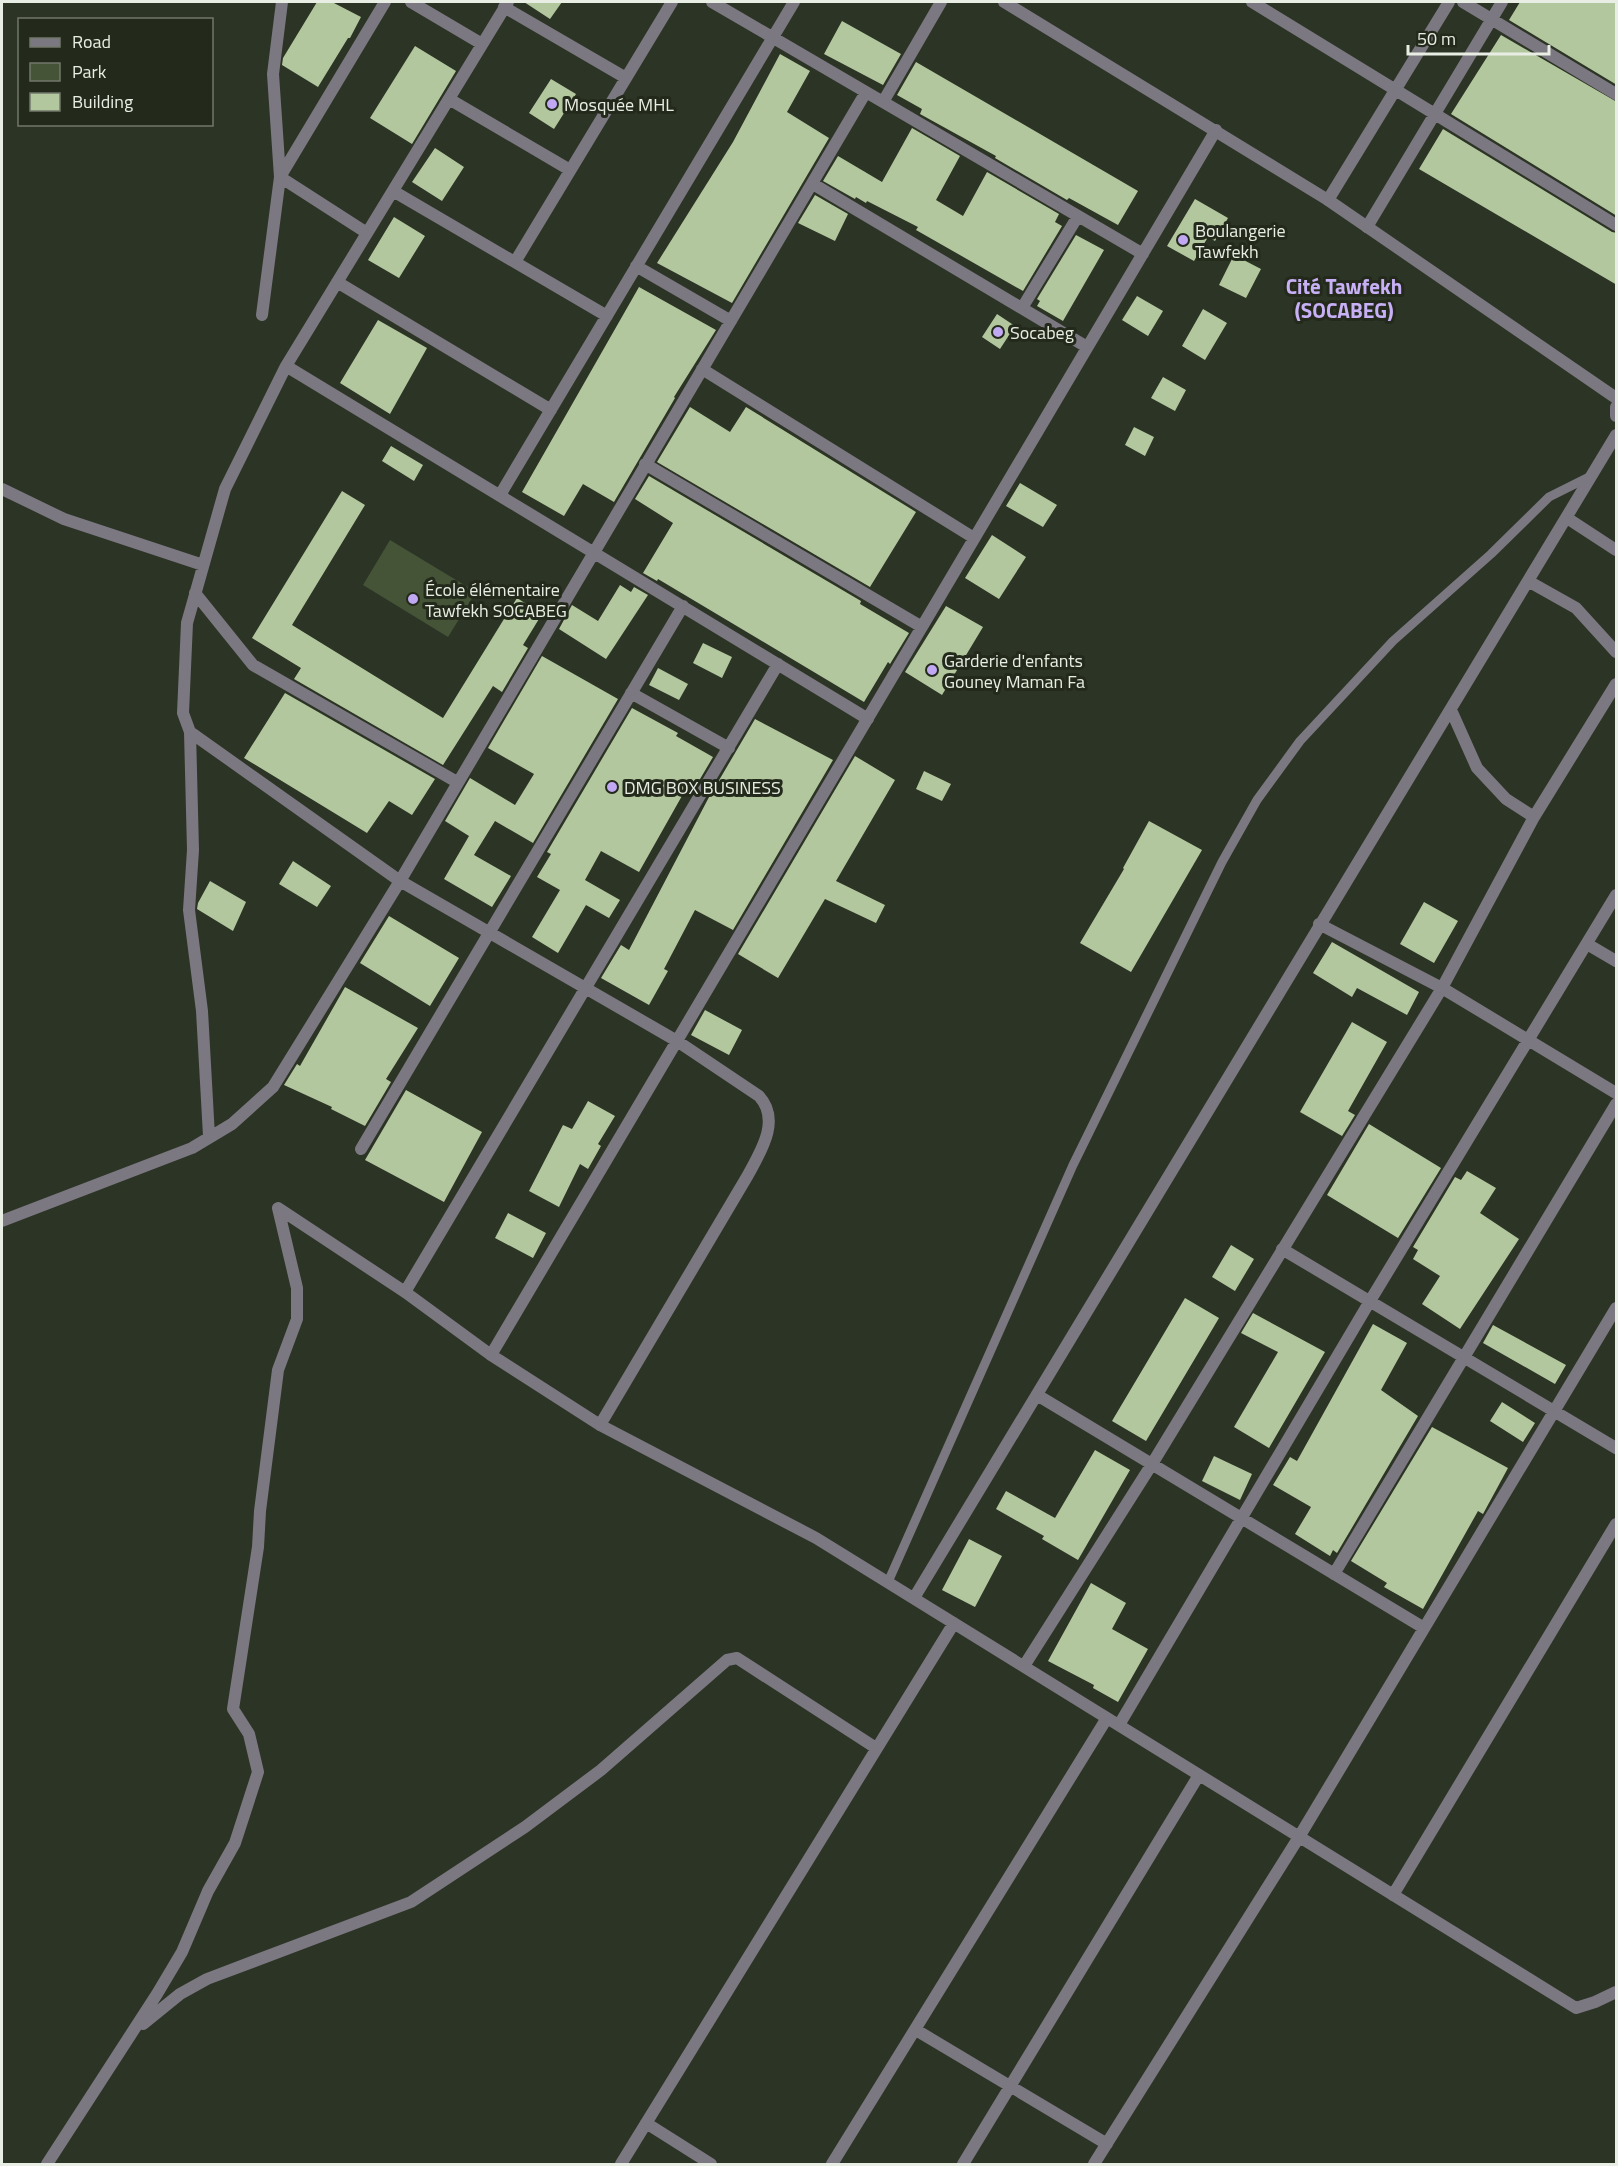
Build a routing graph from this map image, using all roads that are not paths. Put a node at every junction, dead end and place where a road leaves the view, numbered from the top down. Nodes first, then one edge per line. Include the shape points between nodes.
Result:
1 (282, 2) edge
2 (385, 2) edge
3 (411, 2) edge
4 (672, 2) edge
5 (712, 2) edge
6 (794, 2) edge
7 (941, 2) edge
8 (1004, 2) edge
9 (1251, 2) edge
10 (1449, 2) edge
11 (1463, 2) edge
12 (1502, 2) edge
13 (506, 4) edge
14 (1492, 19) junction
15 (772, 37) junction
16 (482, 44) junction
17 (626, 78) junction
18 (1395, 90) junction
19 (866, 92) junction
20 (1617, 94) edge
21 (449, 99) junction
22 (883, 102) junction
23 (1435, 114) junction
24 (1216, 130) junction
25 (570, 170) junction
26 (280, 177) junction
27 (813, 184) junction
28 (393, 191) junction
29 (1328, 200) junction
30 (1078, 216) junction
31 (1617, 225) edge
32 (1367, 227) junction
33 (367, 233) junction
34 (1143, 254) junction
35 (515, 262) junction
36 (636, 266) junction
37 (337, 282) junction
38 (1022, 308) junction
39 (262, 315) dead end
40 (607, 315) junction
41 (731, 321) junction
42 (1087, 347) junction
43 (286, 366) junction
44 (702, 369) junction
45 (1617, 398) edge
46 (1617, 407) edge
47 (551, 410) junction
48 (1617, 416) edge
49 (1617, 435) edge
50 (645, 464) junction
51 (1593, 474) junction
52 (2, 489) edge
53 (500, 495) junction
54 (1567, 518) junction
55 (974, 538) junction
56 (1617, 550) edge
57 (592, 552) junction
58 (203, 565) junction
59 (1528, 581) junction
60 (195, 593) junction
61 (683, 606) junction
62 (922, 627) junction
63 (1617, 652) edge
64 (778, 664) junction
65 (1617, 684) edge
66 (631, 693) junction
67 (1450, 710) junction
68 (868, 718) junction
69 (190, 732) junction
70 (729, 748) junction
71 (457, 782) junction
72 (1534, 817) junction
73 (399, 881) junction
74 (1617, 895) edge
75 (1320, 924) junction
76 (489, 932) junction
77 (1587, 944) junction
78 (1617, 961) edge
79 (586, 988) junction
80 (1442, 988) junction
81 (677, 1041) junction
82 (1529, 1041) junction
83 (1617, 1093) edge
84 (1617, 1104) edge
85 (209, 1137) junction
86 (361, 1149) dead end
87 (2, 1221) edge
88 (1282, 1249) junction
89 (405, 1292) junction
90 (1370, 1301) junction
91 (1617, 1308) edge
92 (491, 1355) junction
93 (1465, 1358) junction
94 (1037, 1395) junction
95 (1554, 1411) junction
96 (600, 1425) junction
97 (1617, 1448) edge
98 (1152, 1464) junction
99 (1243, 1518) junction
100 (1617, 1524) edge
101 (1334, 1574) junction
102 (888, 1582) junction
103 (914, 1598) junction
104 (954, 1623) junction
105 (1424, 1628) junction
106 (1024, 1666) junction
107 (1107, 1718) junction
108 (1119, 1725) junction
109 (876, 1748) junction
110 (1199, 1775) junction
111 (1299, 1837) junction
112 (1393, 1895) junction
113 (1617, 1992) edge
114 (135, 2030) junction
115 (916, 2030) junction
116 (1010, 2086) junction
117 (646, 2123) junction
118 (1107, 2144) junction
119 (47, 2164) edge
120 (621, 2164) edge
121 (711, 2164) edge
122 (832, 2164) edge
123 (963, 2164) edge
124 (1094, 2164) edge

1 - 26 street via 273,74
2 - 26 street
3 - 16 street
4 - 17 street
5 - 15 street
6 - 15 street
7 - 22 street
8 - 24 street
9 - 18 street
10 - 18 street
11 - 14 street
12 - 14 street
13 - 16 street
13 - 17 street
14 - 20 street
14 - 23 street
15 - 19 street
15 - 36 street
16 - 21 street
17 - 25 street
18 - 23 street
18 - 29 street
19 - 22 street
19 - 27 street
21 - 25 street
21 - 28 street
22 - 30 street
23 - 31 street
23 - 32 street
24 - 29 street
24 - 34 street
25 - 35 street
26 - 33 street
26 - 39 street
27 - 38 street
27 - 41 street
28 - 33 street
28 - 35 street
29 - 32 street
30 - 34 street
30 - 38 street
32 - 45 street
33 - 37 street
34 - 42 street
35 - 40 street
36 - 40 street
36 - 41 street
37 - 43 street
37 - 47 street
38 - 42 street
40 - 47 street
41 - 44 street
42 - 55 street
43 - 53 street
43 - 58 street via 225,489
44 - 50 street
44 - 55 street
46 - 48 street
47 - 53 street
49 - 51 street
50 - 57 street
50 - 62 street
51 - 54 street
51 - 102 lane via 1549,498 1393,641 1300,741 1257,800 1222,862 1072,1165
52 - 58 street via 63,519
53 - 57 street
54 - 56 street
54 - 59 street
55 - 62 street
57 - 61 street
57 - 71 street
58 - 60 street
59 - 63 street via 1576,608
59 - 67 street
60 - 69 street via 187,623 183,714
60 - 71 street via 253,665
61 - 64 street
61 - 66 street
62 - 68 street
64 - 68 street
64 - 70 street
65 - 72 street
66 - 70 street
66 - 76 street
67 - 72 street via 1477,768 1506,799
67 - 75 street
68 - 81 street
69 - 73 street
69 - 85 street via 193,850 189,910 202,1011
70 - 79 street
71 - 73 street
72 - 80 street
73 - 76 street
73 - 85 street via 273,1087 232,1124
74 - 77 street
75 - 80 street
75 - 94 street
76 - 79 street
76 - 86 street
77 - 78 street
77 - 82 street
79 - 81 street
79 - 89 street
80 - 82 street
80 - 88 street
81 - 92 street
81 - 96 street via 759,1096 768,1113 767,1139
82 - 83 street
82 - 90 street
84 - 93 street
85 - 87 street via 192,1148
88 - 90 street
88 - 98 street
89 - 92 street
89 - 114 street via 278,1208 297,1288 297,1319 278,1370 258,1548 233,1709 249,1734 258,1772 235,1843 182,1952
90 - 93 street
90 - 99 street
91 - 95 street
92 - 96 street
93 - 95 street
93 - 101 street
94 - 98 street
94 - 103 street
95 - 97 street
95 - 105 street
96 - 102 street via 816,1538
98 - 99 street
98 - 106 street
99 - 101 street
99 - 108 street
100 - 112 street
101 - 105 street
102 - 103 street
103 - 104 street
104 - 106 street
104 - 109 street
105 - 111 street
106 - 107 street
107 - 108 street
107 - 115 street
108 - 110 street
109 - 114 street via 737,1658 727,1660 601,1770 525,1827 411,1902 207,1979 180,1994
109 - 117 street
110 - 111 street
110 - 116 street
111 - 112 street
111 - 118 street
112 - 113 street via 1576,2008
114 - 119 street
115 - 116 street
115 - 122 street
116 - 118 street
116 - 123 street
117 - 120 street
117 - 121 street
118 - 124 street

